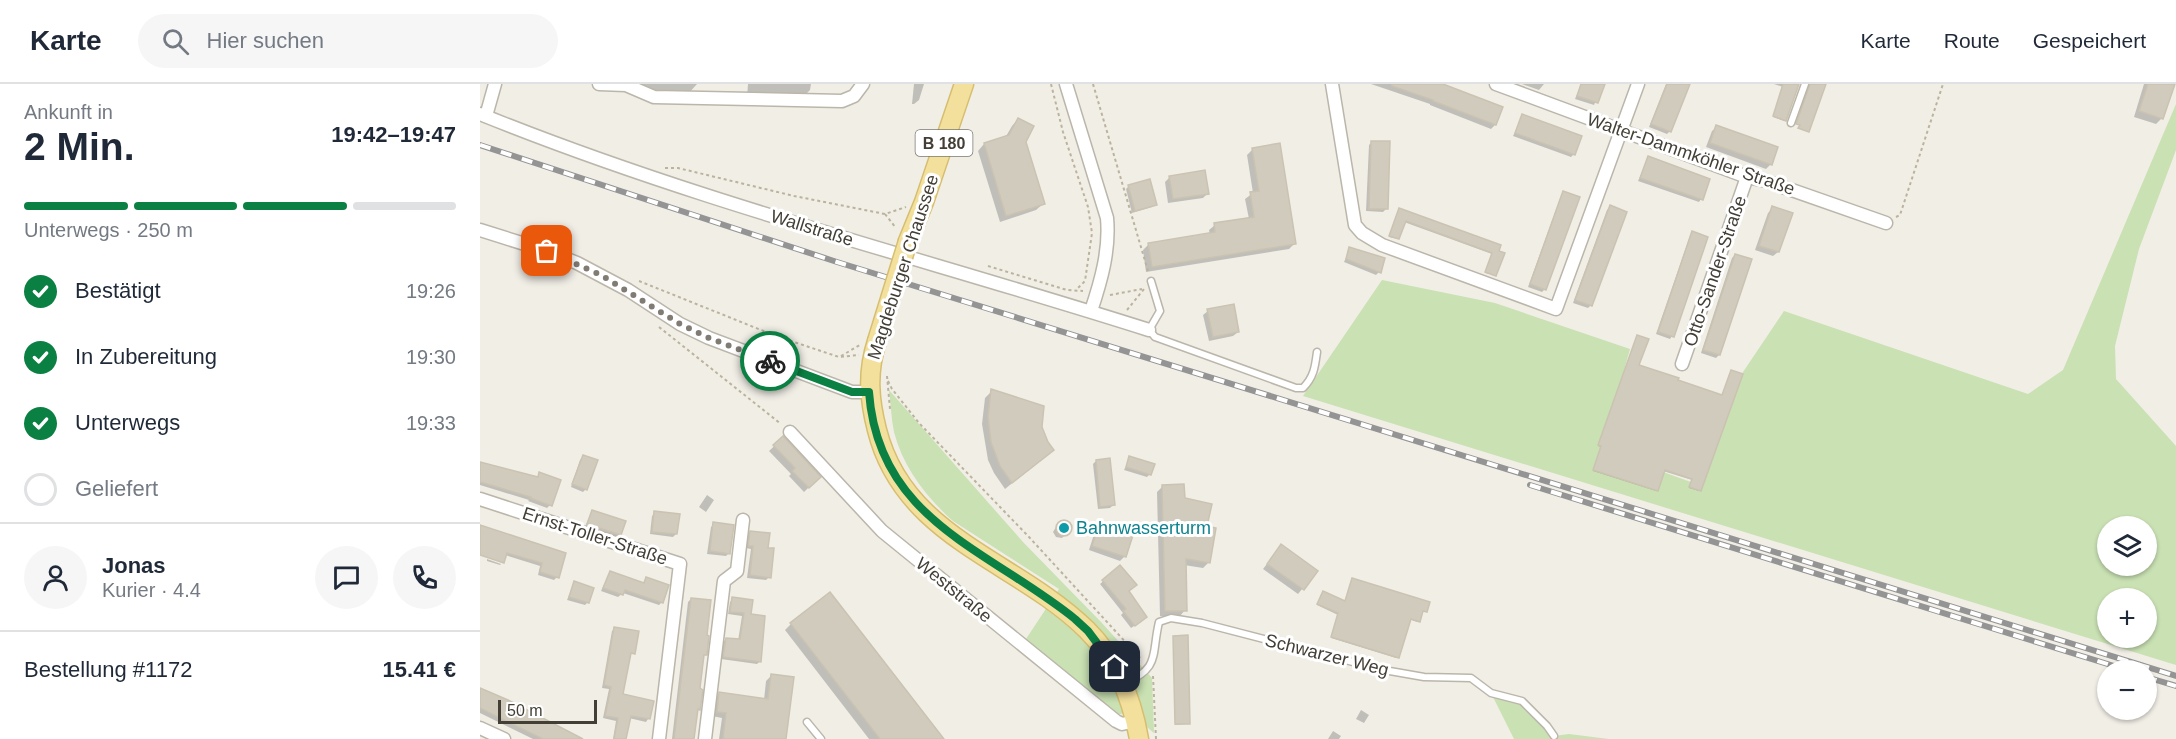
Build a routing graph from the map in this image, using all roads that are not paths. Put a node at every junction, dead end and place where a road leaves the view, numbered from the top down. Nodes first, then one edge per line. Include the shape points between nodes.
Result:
1 (495, 84) edge
2 (600, 84) edge
3 (863, 84) edge
4 (964, 84) edge
5 (1066, 84) edge
6 (1332, 84) edge
7 (1496, 84) edge
8 (1638, 84) edge
9 (1805, 84) edge
10 (483, 115) edge
11 (1791, 123) dead end
12 (1621, 131) junction
13 (1748, 177) junction
14 (1886, 223) road end
15 (480, 230) edge
16 (1151, 281) road end
17 (1091, 311) junction
18 (1149, 330) junction
19 (1317, 352) dead end
20 (1682, 364) dead end
21 (869, 392) junction
22 (790, 432) road end
23 (480, 499) edge
24 (743, 520) dead end
25 (1123, 684) junction
26 (807, 722) dead end
27 (480, 728) edge
28 (1137, 730) edge
29 (1554, 736) dead end
30 (504, 739) edge
31 (658, 739) edge
32 (705, 739) edge
33 (821, 739) edge

1 - 10 street
2 - 3 street via 626,85 654,97 842,101 854,96
4 - 21 main road, Magdeburger Chaussee / B 180, bridge via 931,182 904,237 870,342
5 - 17 street via 1107,218 1107,253
6 - 12 street via 1355,225 1362,233 1382,245 1556,309
7 - 12 street, Walter-Dammköhler Straße
8 - 12 street
9 - 11 lane
10 - 17 street, Wallstraße via 732,203
12 - 13 street, Walter-Dammköhler Straße
13 - 14 street, Walter-Dammköhler Straße
13 - 20 street, Otto-Sander-Straße
15 - 21 street via 577,263 709,338 833,385
16 - 18 lane via 1160,311
17 - 18 street, Wallstraße
18 - 19 lane via 1155,337 1296,388 1303,388 1311,380
21 - 25 main road, Magdeburger Chaussee / B 180 via 884,451 900,483 918,506 956,538 1075,619 1103,649
22 - 28 street, Weststraße via 882,531 1116,722
23 - 31 street, Ernst-Toller-Straße via 680,564
24 - 32 street via 737,571 724,581
25 - 28 main road, Magdeburger Chaussee / B 180
25 - 29 lane, Schwarzer Weg via 1148,669 1153,662 1159,621 1171,618 1384,670 1424,677 1471,678 1491,693 1522,701
26 - 33 lane
27 - 30 street

